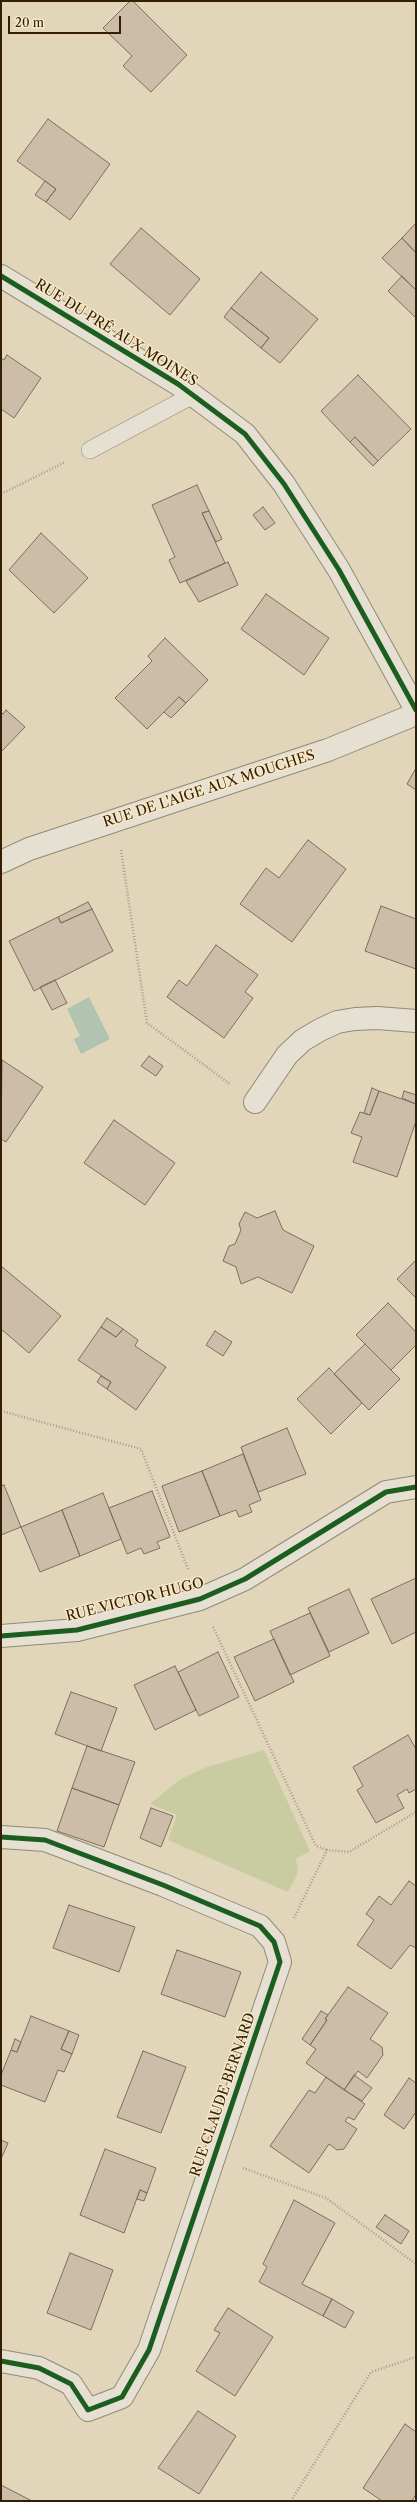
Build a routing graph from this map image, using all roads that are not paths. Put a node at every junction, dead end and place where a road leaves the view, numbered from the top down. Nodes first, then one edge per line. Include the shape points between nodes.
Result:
1 (1, 276) edge
2 (193, 395) junction
3 (90, 450) road end
4 (416, 710) edge
5 (416, 714) edge
6 (1, 862) edge
7 (416, 1021) edge
8 (255, 1102) road end
9 (416, 1487) edge
10 (2, 1641) edge
11 (1, 1837) edge
12 (1, 2361) edge

1 - 2 street, RUE DU PRÉ AUX MOINES
2 - 3 lane
2 - 4 street, RUE DU PRÉ AUX MOINES via 245,434 284,484 339,570
5 - 6 street, RUE DE L'AIGE AUX MOUCHES via 328,750 29,849
7 - 8 street via 354,1019 337,1022 320,1030 303,1040 288,1055
9 - 10 street, RUE VICTOR HUGO via 386,1492 245,1580 200,1598 77,1630
11 - 12 street, RUE CLAUDE BERNARD via 46,1840 260,1926 274,1942 280,1962 149,2350 122,2397 88,2410 71,2384 39,2368

